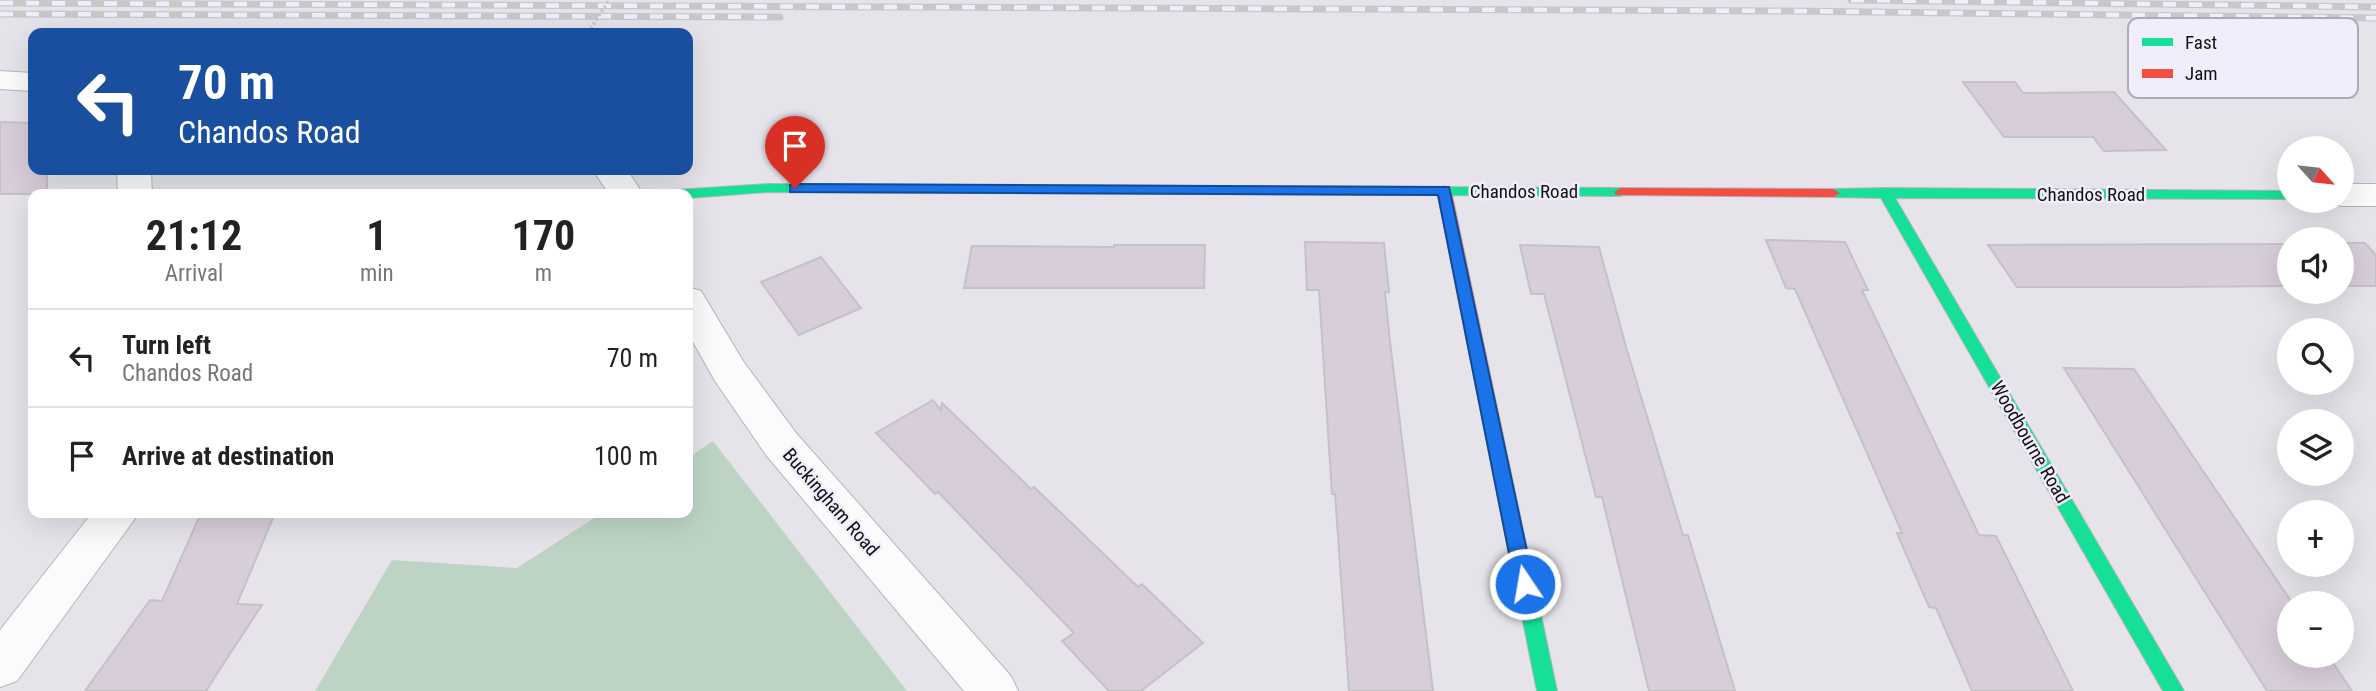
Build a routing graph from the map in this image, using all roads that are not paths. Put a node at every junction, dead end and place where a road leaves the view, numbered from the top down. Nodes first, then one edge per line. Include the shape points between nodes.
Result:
1 (0, 80) edge
2 (28, 82) edge
3 (1444, 190) junction
4 (1885, 192) junction
5 (693, 193) edge
6 (2277, 195) edge
7 (2354, 195) edge
8 (2376, 195) edge
9 (693, 309) edge
10 (113, 518) edge
11 (0, 666) edge
12 (994, 691) edge
13 (1547, 691) edge
14 (2174, 691) edge

1 - 2 street
3 - 4 street, Chandos Road
3 - 5 street, Chandos Road via 768,188
3 - 13 street
4 - 6 street, Chandos Road
4 - 14 street, Woodbourne Road
7 - 8 street
9 - 12 street, Buckingham Road via 729,372 781,444
10 - 11 street

